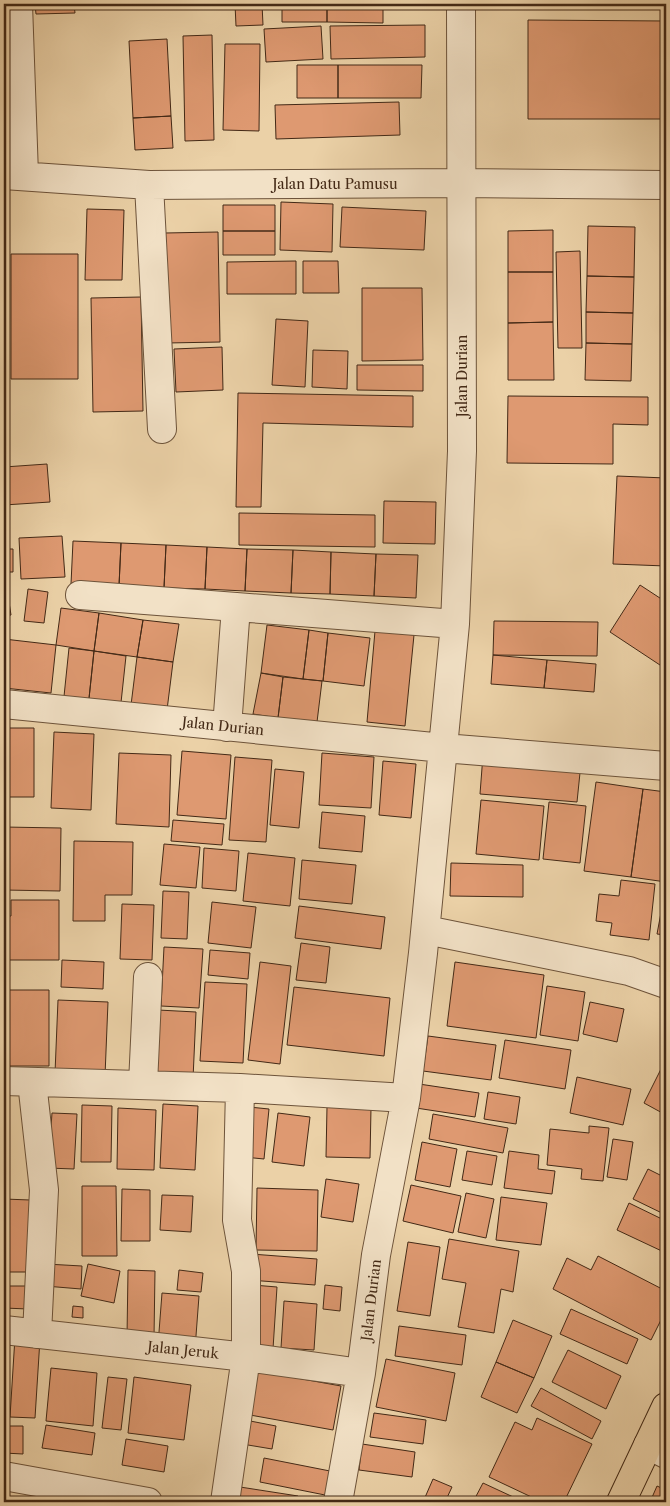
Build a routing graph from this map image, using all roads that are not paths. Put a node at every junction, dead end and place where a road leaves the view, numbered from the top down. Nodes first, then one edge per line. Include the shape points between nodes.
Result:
1 (18, 4) edge
2 (461, 4) edge
3 (14, 175) edge
4 (460, 183) junction
5 (149, 185) junction
6 (666, 185) edge
7 (162, 429) dead end
8 (80, 595) dead end
9 (236, 607) junction
10 (455, 624) junction
11 (4, 704) edge
12 (227, 727) junction
13 (443, 748) junction
14 (666, 766) edge
15 (426, 930) junction
16 (148, 977) dead end
17 (666, 984) edge
18 (4, 1081) edge
19 (32, 1082) junction
20 (143, 1084) junction
21 (240, 1088) junction
22 (406, 1098) junction
23 (4, 1330) edge
24 (37, 1334) junction
25 (246, 1357) junction
26 (361, 1373) junction
27 (666, 1407) edge
28 (657, 1449) edge
29 (4, 1476) edge
30 (148, 1502) edge
31 (225, 1502) edge
32 (338, 1502) edge
33 (621, 1502) edge

1 - 3 street
2 - 4 street, Jalan Durian
3 - 5 street, Jalan Datu Pamusu
4 - 5 street, Jalan Datu Pamusu
4 - 6 street, Jalan Datu Pamusu
4 - 10 street, Jalan Durian via 462,451
5 - 7 street
8 - 9 street
9 - 10 street
9 - 12 street
10 - 13 street, Jalan Durian
11 - 12 street, Jalan Durian
12 - 13 street, Jalan Durian
13 - 14 street
13 - 15 street, Jalan Durian
15 - 17 street via 629,971
15 - 22 street, Jalan Durian
16 - 20 street
18 - 19 street
19 - 20 street
19 - 24 street via 44,1190
20 - 21 street
21 - 22 street
21 - 25 street via 237,1220 246,1270
22 - 26 street, Jalan Durian via 376,1255
23 - 24 street, Jalan Jeruk
24 - 25 street, Jalan Jeruk
25 - 26 street, Jalan Jeruk
25 - 31 street
26 - 32 street, Jalan Durian
27 - 28 highway
28 - 33 highway
29 - 30 street

